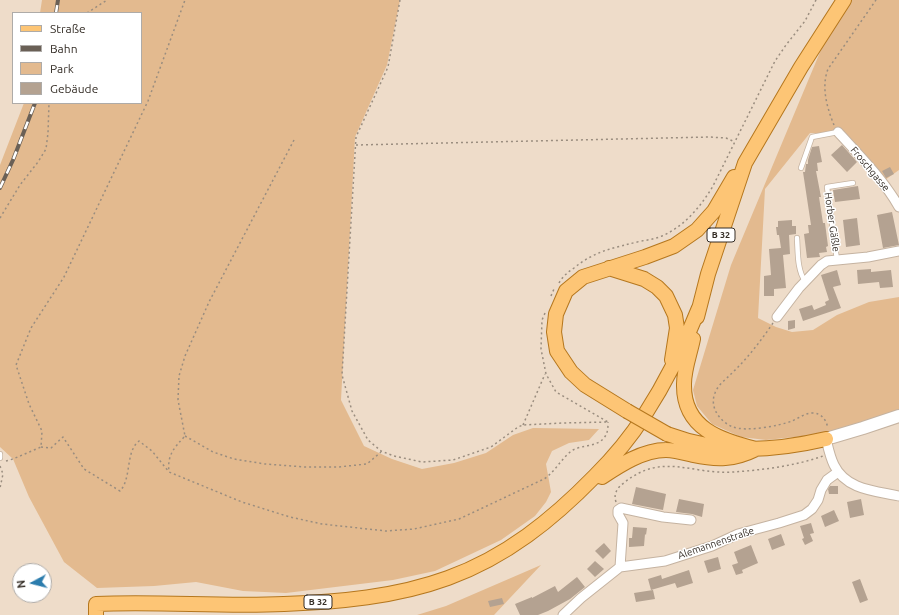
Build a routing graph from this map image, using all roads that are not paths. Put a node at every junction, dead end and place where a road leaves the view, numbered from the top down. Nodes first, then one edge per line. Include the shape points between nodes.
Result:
1 (844, 0) edge
2 (838, 132) joint
3 (746, 164) junction
4 (801, 168) dead end
5 (853, 183) dead end
6 (899, 207) edge
7 (797, 238) dead end
8 (899, 251) edge
9 (837, 260) junction
10 (609, 268) junction
11 (805, 281) junction
12 (699, 308) junction
13 (777, 317) road end
14 (670, 371) junction
15 (899, 416) edge
16 (828, 438) junction
17 (756, 449) junction
18 (0, 454) edge
19 (0, 458) edge
20 (838, 472) junction
21 (581, 490) junction
22 (899, 496) edge
23 (691, 520) dead end
24 (620, 568) junction
25 (96, 615) edge
26 (563, 615) edge

1 - 3 main road, B 32 via 801,67
2 - 4 lane via 812,137
2 - 6 street, Froschgasse via 869,166
3 - 10 main road via 741,166 714,211 697,230 674,246
3 - 12 main road, B 32
5 - 9 lane, Horber Gäßle via 827,187
7 - 11 lane via 800,269
8 - 9 street, Horber Gäßle
9 - 11 street, Horber Gäßle via 827,261
10 - 14 main road via 644,279 658,287 666,296 675,315 676,328
10 - 17 main road, bridge via 583,278 566,291 556,314 554,332 557,351 571,372 585,385 667,434 721,447
11 - 13 street, Horber Gäßle
12 - 14 main road, B 32
12 - 17 main road via 684,385 691,414 706,431 728,442
14 - 21 main road, B 32 via 630,436
15 - 16 main road
16 - 17 main road
16 - 20 street
17 - 21 main road via 744,455 719,459 667,450 657,451 625,462
18 - 19 lane
20 - 22 street via 855,486
20 - 24 street, Alemannenstraße via 827,480 812,509 804,514 738,534 665,562
21 - 25 main road, B 32 via 540,527 498,556 448,578 407,590 351,599 285,604 96,604
23 - 24 street via 621,508 618,510 623,523
24 - 26 street, Alemannenstraße

